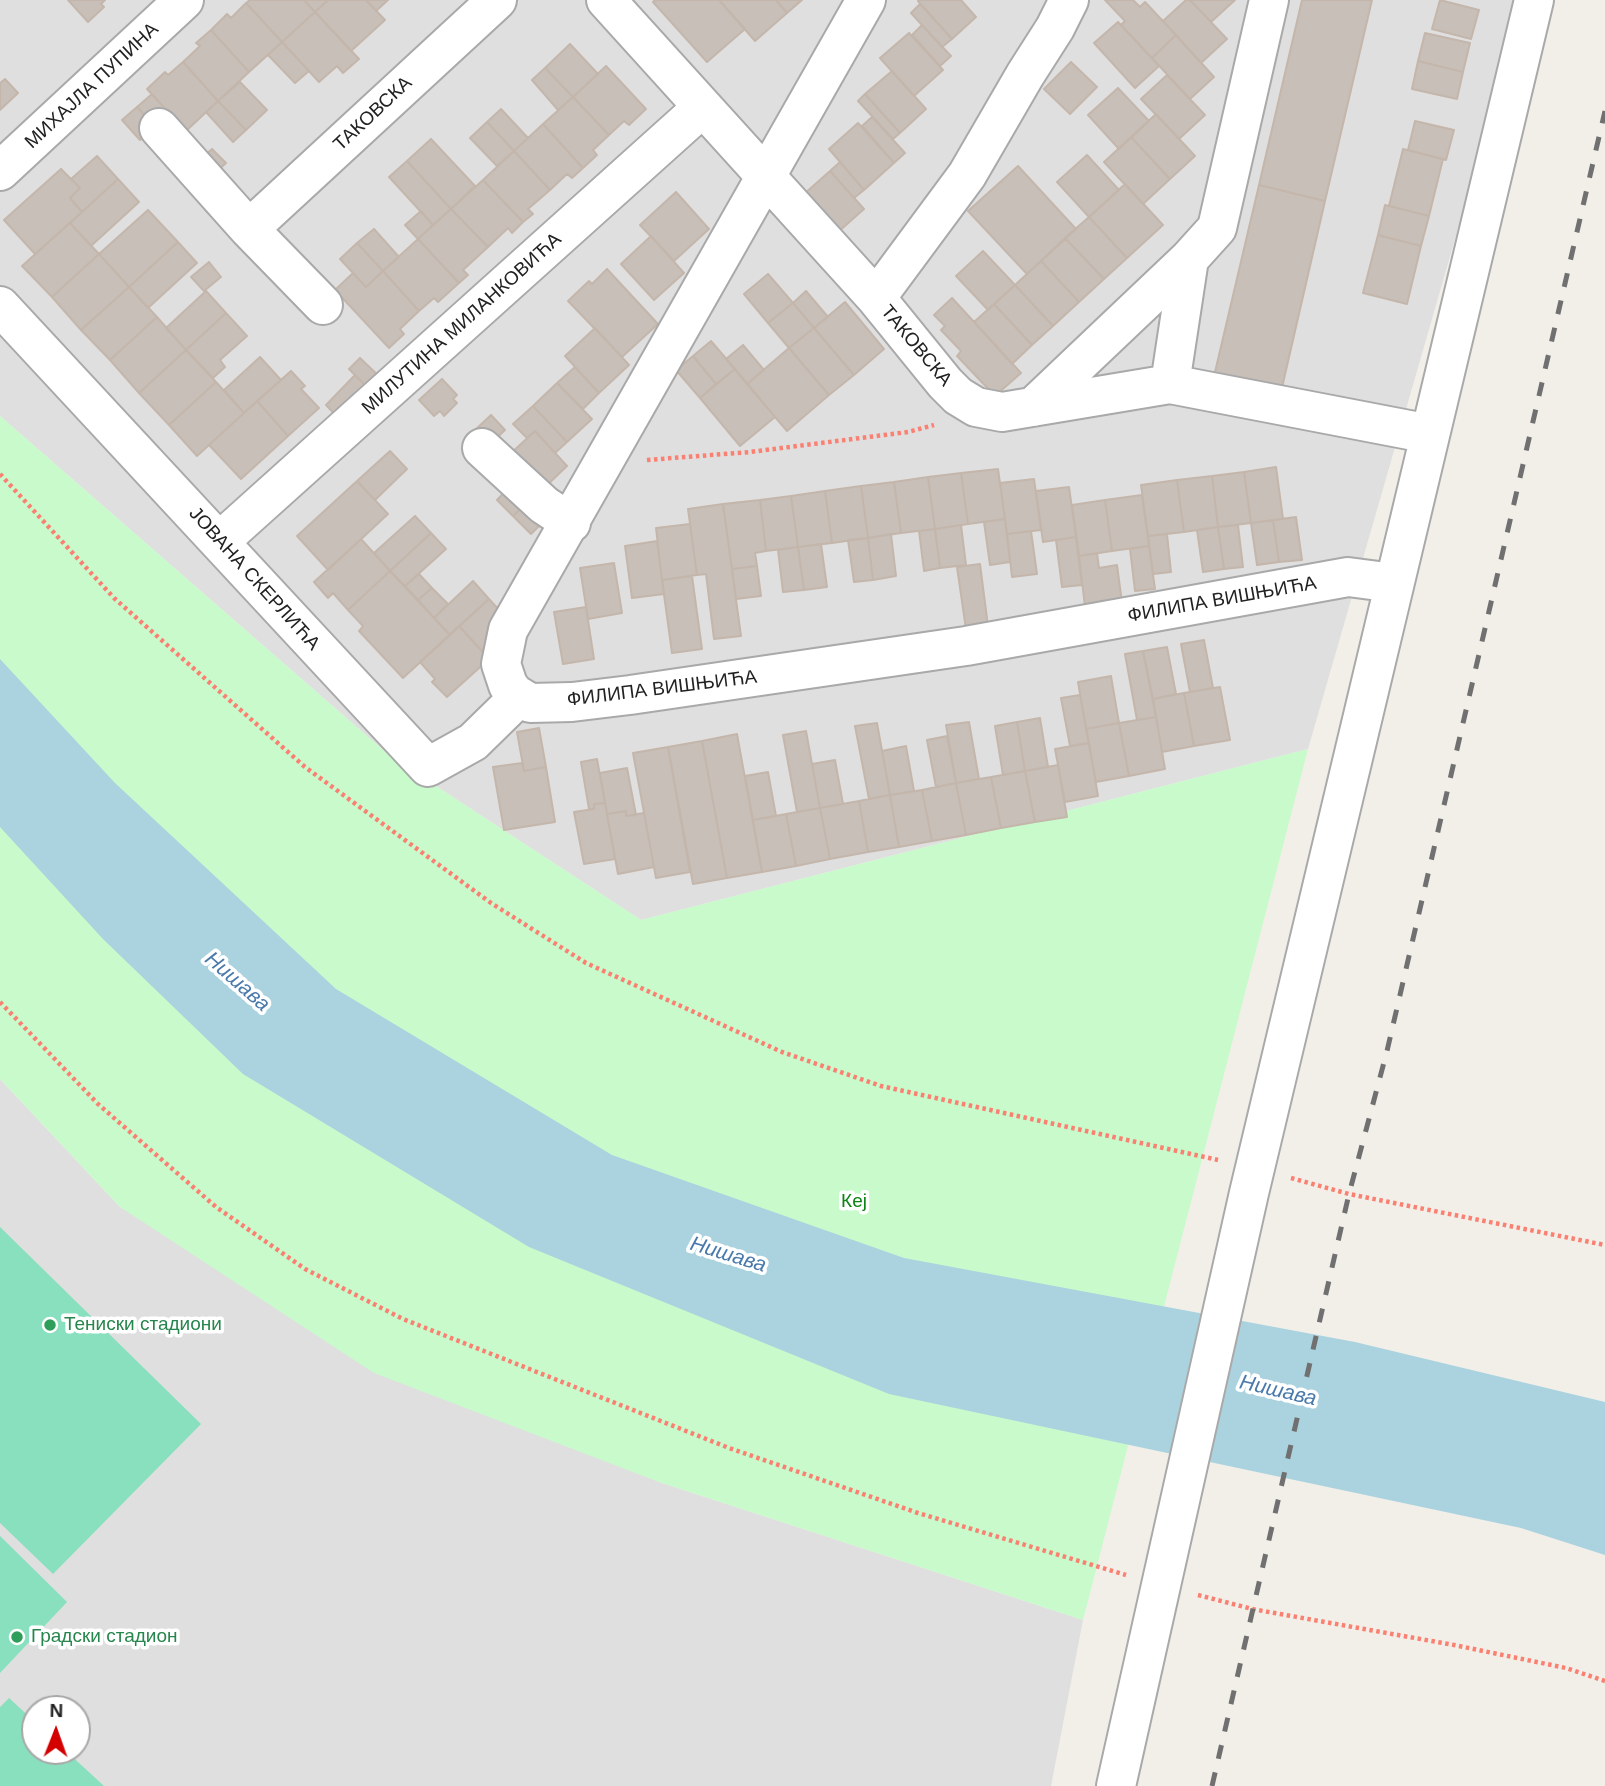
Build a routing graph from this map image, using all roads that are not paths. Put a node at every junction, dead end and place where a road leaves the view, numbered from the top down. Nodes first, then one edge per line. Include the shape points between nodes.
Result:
1 (184, 0) edge
2 (496, 0) edge
3 (606, 0) edge
4 (866, 0) edge
5 (1069, 0) edge
6 (1269, 0) edge
7 (1534, 0) edge
8 (703, 107) junction
9 (159, 128) dead end
10 (0, 171) edge
11 (766, 174) junction
12 (249, 229) junction
13 (1189, 259) junction
14 (876, 298) junction
15 (323, 305) dead end
16 (0, 306) edge
17 (1170, 384) junction
18 (1033, 407) junction
19 (1430, 434) junction
20 (482, 448) dead end
21 (570, 523) junction
22 (220, 541) junction
23 (1394, 583) junction
24 (519, 697) junction
25 (1116, 1786) edge

1 - 10 street, МИХАЈЛА ПУПИНА
2 - 12 street, ТАКОВСКА
3 - 8 street, ТАКОВСКА
4 - 11 street
5 - 14 street via 967,175
6 - 13 street via 1217,228
7 - 19 street
8 - 11 street, ТАКОВСКА
8 - 22 street, МИЛУТИНА МИЛАНКОВИЋА
9 - 12 street
11 - 14 street, ТАКОВСКА
11 - 21 street
12 - 15 street
13 - 17 street
13 - 18 street
14 - 18 street, ТАКОВСКА via 951,390 988,411
16 - 22 street, ЈОВАНА СКЕРЛИЋА
17 - 18 street
17 - 19 street
19 - 23 street
20 - 21 street
21 - 24 street via 508,630 501,664 508,685
22 - 24 street, ЈОВАНА СКЕРЛИЋА via 428,767 473,742
23 - 24 street, ФИЛИПА ВИШЊИЋА via 1348,577 966,646 630,695 530,703
23 - 25 street via 1252,1180

